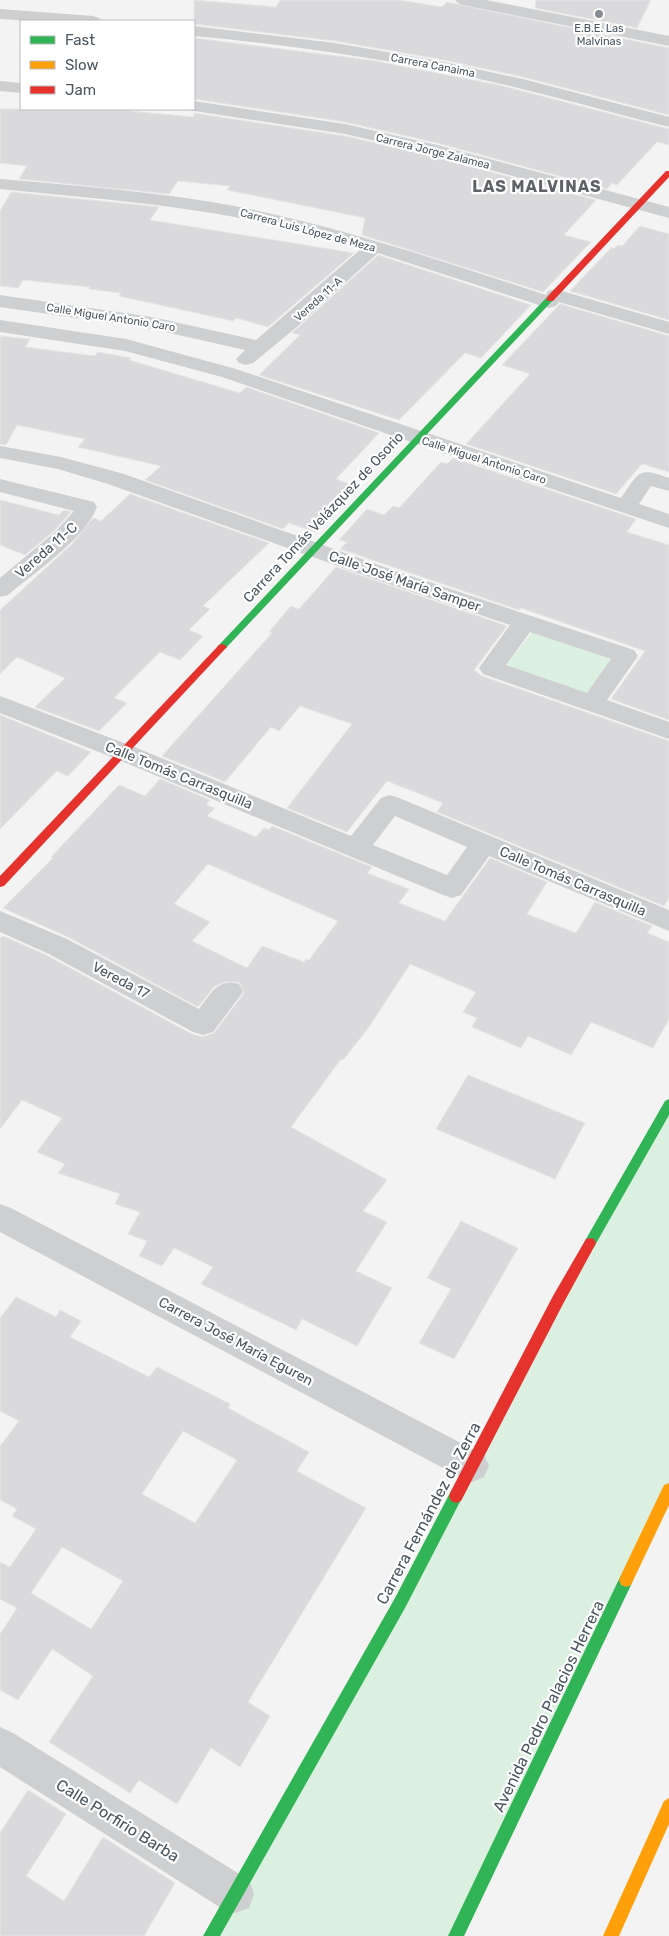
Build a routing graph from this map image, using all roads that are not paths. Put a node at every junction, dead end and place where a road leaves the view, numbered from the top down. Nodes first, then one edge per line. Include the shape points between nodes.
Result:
1 (463, 0) edge
2 (0, 14) edge
3 (80, 20) edge
4 (195, 31) edge
5 (669, 41) edge
6 (0, 86) edge
7 (20, 88) edge
8 (195, 106) edge
9 (669, 122) edge
10 (669, 173) edge
11 (0, 184) edge
12 (639, 205) junction
13 (669, 213) edge
14 (374, 247) junction
15 (552, 298) junction
16 (5, 301) edge
17 (0, 320) edge
18 (0, 326) edge
19 (669, 328) edge
20 (259, 347) junction
21 (229, 373) junction
22 (418, 438) junction
23 (0, 452) edge
24 (116, 478) junction
25 (0, 485) edge
26 (669, 485) edge
27 (626, 506) junction
28 (86, 507) junction
29 (669, 521) edge
30 (312, 550) junction
31 (0, 590) edge
32 (524, 622) junction
33 (0, 704) edge
34 (592, 704) junction
35 (669, 731) edge
36 (122, 752) junction
37 (483, 844) junction
38 (356, 847) junction
39 (0, 883) edge
40 (0, 921) edge
41 (669, 921) edge
42 (228, 992) dead end
43 (669, 1104) edge
44 (0, 1218) edge
45 (472, 1466) junction
46 (669, 1490) edge
47 (0, 1746) edge
48 (669, 1806) edge
49 (235, 1894) junction
50 (212, 1936) edge
51 (456, 1936) edge
52 (611, 1936) edge

1 - 5 street
2 - 3 street
4 - 9 street, Carrera Canaima via 312,44 433,65
6 - 7 street
8 - 12 street, Carrera Jorge Zalamea via 345,129
10 - 12 street, Carrera Tomás Velázquez de Osorio
11 - 14 street, Carrera Luis López de Meza via 201,205 274,220
12 - 13 street, Carrera Jorge Zalamea
12 - 15 street, Carrera Tomás Velázquez de Osorio
14 - 15 street, Carrera Luis López de Meza
14 - 20 street, Vereda 11-A via 292,322
15 - 19 street, Carrera Luis López de Meza
15 - 22 street, Carrera Tomás Velázquez de Osorio
16 - 17 street, Calle Miguel Antonio Caro
16 - 20 street, Calle Miguel Antonio Caro via 152,323
18 - 21 street, Calle Miguel Antonio Caro via 126,345
20 - 21 street
21 - 22 street, Calle Miguel Antonio Caro
22 - 27 street, Calle Miguel Antonio Caro
22 - 30 street, Carrera Tomás Velázquez de Osorio
23 - 24 street, Calle José María Samper via 61,463
24 - 28 street
24 - 30 street, Calle José María Samper
25 - 28 street
26 - 27 street via 647,478
27 - 29 street, Calle Miguel Antonio Caro
28 - 31 street, Vereda 11-C via 86,513 73,528
30 - 32 street, Calle José María Samper
30 - 36 street, Carrera Tomás Velázquez de Osorio
32 - 34 street via 492,668
32 - 34 street, Calle José María Samper via 626,656
33 - 36 street, Calle Tomás Carrasquilla
34 - 35 street
36 - 38 street, Calle Tomás Carrasquilla
36 - 39 street, Carrera Tomás Velázquez de Osorio
37 - 38 street, Calle Tomás Carrasquilla via 390,804
37 - 38 street, Calle Tomás Carrasquilla via 452,888
37 - 41 street, Calle Tomás Carrasquilla
40 - 42 street, Vereda 17 via 57,946 203,1024
43 - 45 street, Carrera Fernández de Zerra via 558,1300
44 - 45 street, Carrera José María Eguren
45 - 49 street, Carrera Fernández de Zerra via 400,1603
46 - 51 street, Avenida Pedro Palacios Herrera
47 - 49 street, Calle Porfirio Barba
48 - 52 street
49 - 50 street, Carrera Fernández de Zerra

